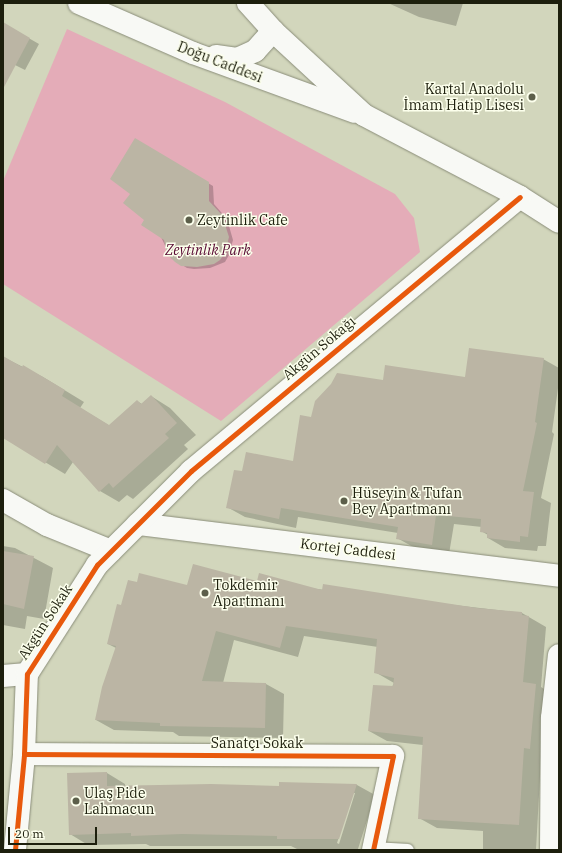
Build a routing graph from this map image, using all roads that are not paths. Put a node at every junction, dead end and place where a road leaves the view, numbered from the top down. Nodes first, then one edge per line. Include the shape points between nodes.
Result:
1 (79, 3) edge
2 (248, 3) edge
3 (273, 31) junction
4 (193, 53) junction
5 (364, 115) junction
6 (520, 196) junction
7 (559, 222) edge
8 (3, 500) edge
9 (138, 524) junction
10 (111, 551) junction
11 (559, 576) edge
12 (559, 656) edge
13 (27, 674) junction
14 (3, 676) edge
15 (24, 754) junction
16 (373, 849) edge
17 (15, 850) edge
18 (407, 850) edge
19 (551, 850) edge

1 - 4 street, Doğu Caddesi
2 - 3 street
3 - 4 street via 255,51 236,58
3 - 5 street
4 - 5 street, Doğu Caddesi
5 - 6 street
6 - 7 street
6 - 9 street, Akgün Sokağı via 191,471
8 - 10 street via 47,525
9 - 10 street, Akgün Sokak
9 - 11 street, Kortej Caddesi
10 - 13 street, Akgün Sokak via 97,565
12 - 19 street via 552,718
13 - 14 street
13 - 15 street, Akgün Sokak
15 - 16 street, Sanatçı Sokak via 393,756
15 - 17 street, Akgün Sokak
16 - 18 lane

